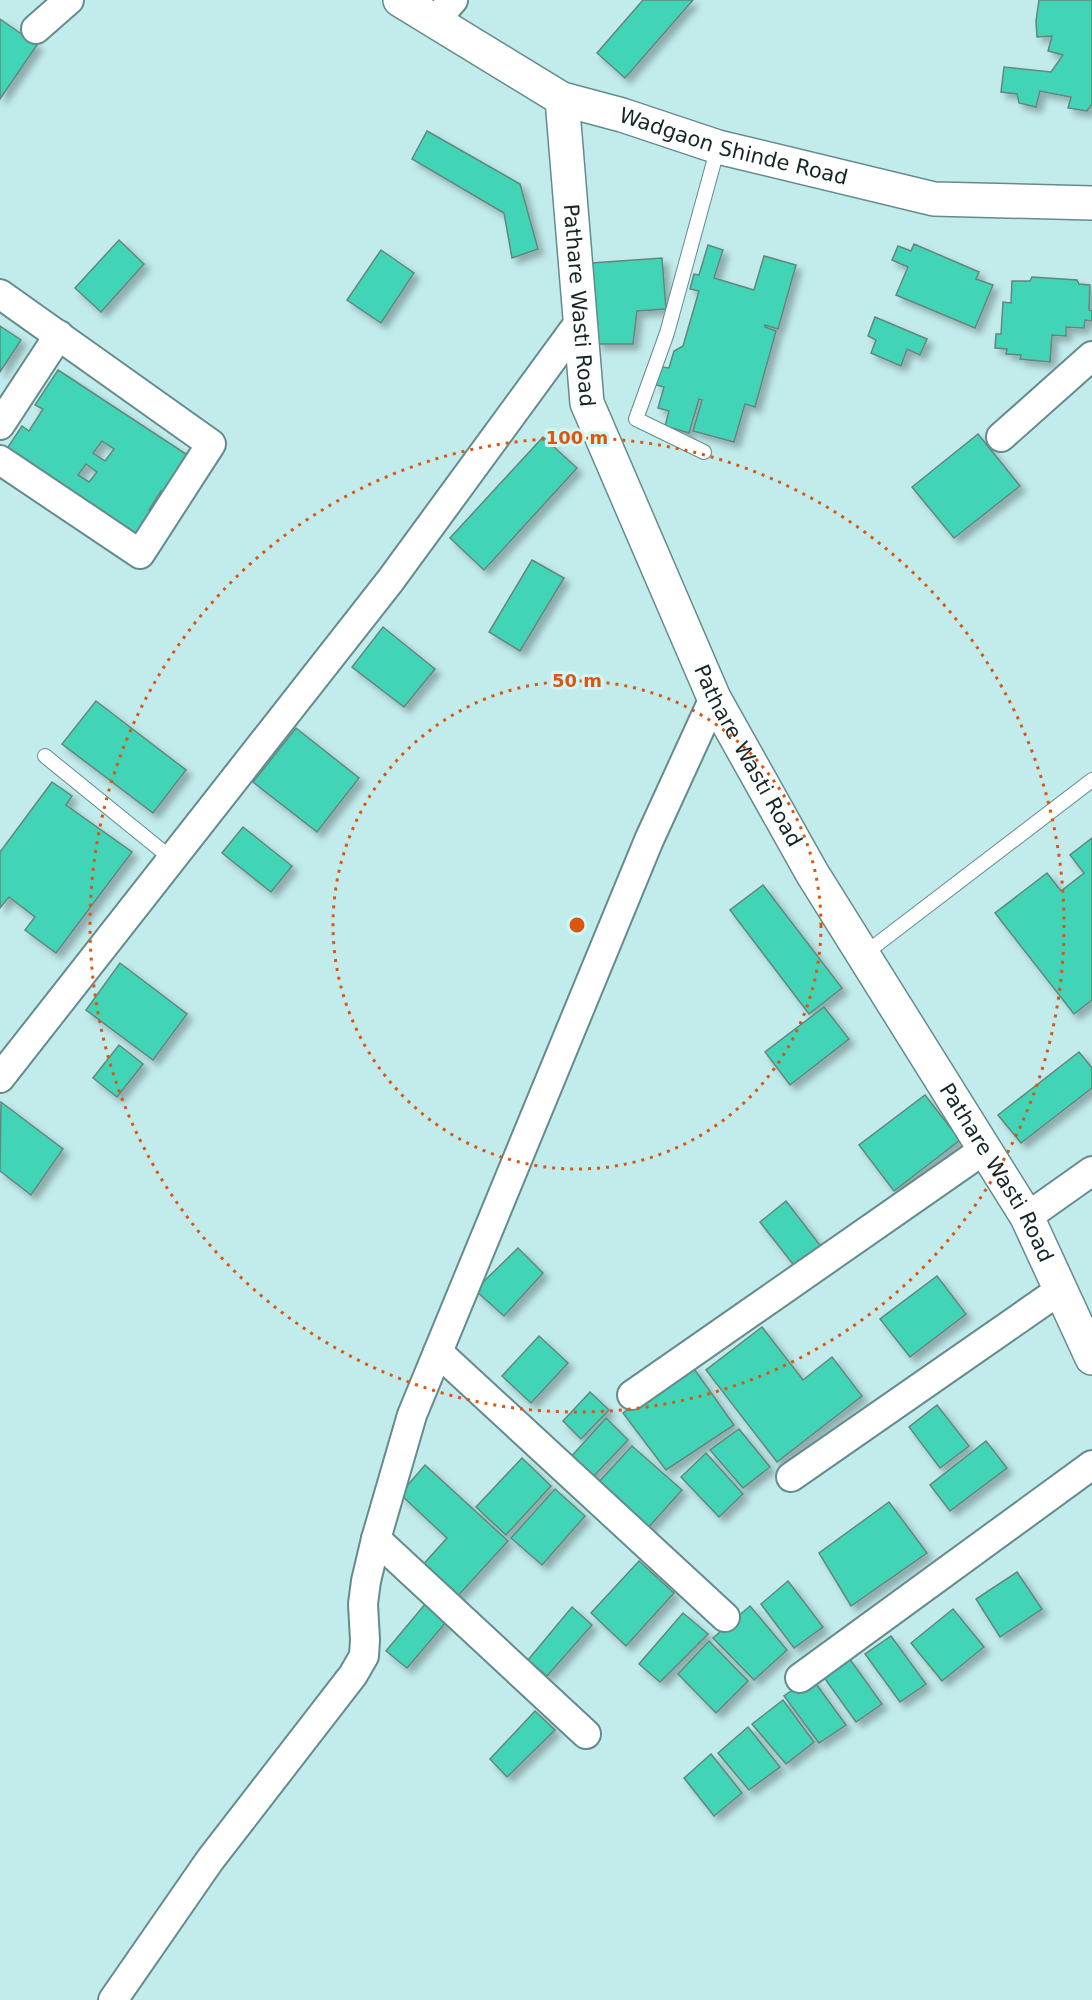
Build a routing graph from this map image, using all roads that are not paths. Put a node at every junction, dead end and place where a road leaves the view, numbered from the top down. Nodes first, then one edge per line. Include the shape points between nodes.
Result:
1 (69, 0) edge
2 (400, 0) edge
3 (444, 11) edge
4 (36, 29) dead end
5 (562, 99) junction
6 (718, 147) junction
7 (1092, 202) edge
8 (0, 294) edge
9 (581, 320) junction
10 (59, 335) junction
11 (1092, 356) edge
12 (0, 425) edge
13 (1000, 437) dead end
14 (704, 452) dead end
15 (0, 460) edge
16 (714, 699) junction
17 (45, 756) dead end
18 (1092, 780) edge
19 (171, 859) junction
20 (863, 955) junction
21 (0, 1078) edge
22 (985, 1149) junction
23 (1092, 1171) edge
24 (1027, 1217) junction
25 (1060, 1290) junction
26 (438, 1352) junction
27 (1092, 1358) edge
28 (632, 1395) dead end
29 (1092, 1465) edge
30 (791, 1477) dead end
31 (376, 1539) junction
32 (725, 1617) dead end
33 (800, 1678) dead end
34 (586, 1734) dead end
35 (112, 2000) edge

1 - 4 street
2 - 3 street, Wadgaon Shinde Road
3 - 5 street, Wadgaon Shinde Road
5 - 6 street, Wadgaon Shinde Road
5 - 9 street, Pathare Wasti Road
6 - 7 street, Wadgaon Shinde Road via 934,199
6 - 14 lane via 667,333 636,419
8 - 10 street
9 - 16 street, Pathare Wasti Road via 587,404
9 - 19 street via 390,581
10 - 12 street
10 - 15 street via 211,444 140,554
11 - 13 street
16 - 20 street, Pathare Wasti Road
16 - 26 street via 644,851
17 - 19 lane
18 - 20 lane
19 - 21 street
20 - 22 street, Pathare Wasti Road
22 - 24 street, Pathare Wasti Road
22 - 28 street
23 - 24 street
24 - 25 street, Pathare Wasti Road
25 - 27 street, Pathare Wasti Road
25 - 30 street
26 - 31 street via 412,1415
26 - 32 street
29 - 33 street
31 - 34 street
31 - 35 street via 363,1604 364,1656 210,1860

